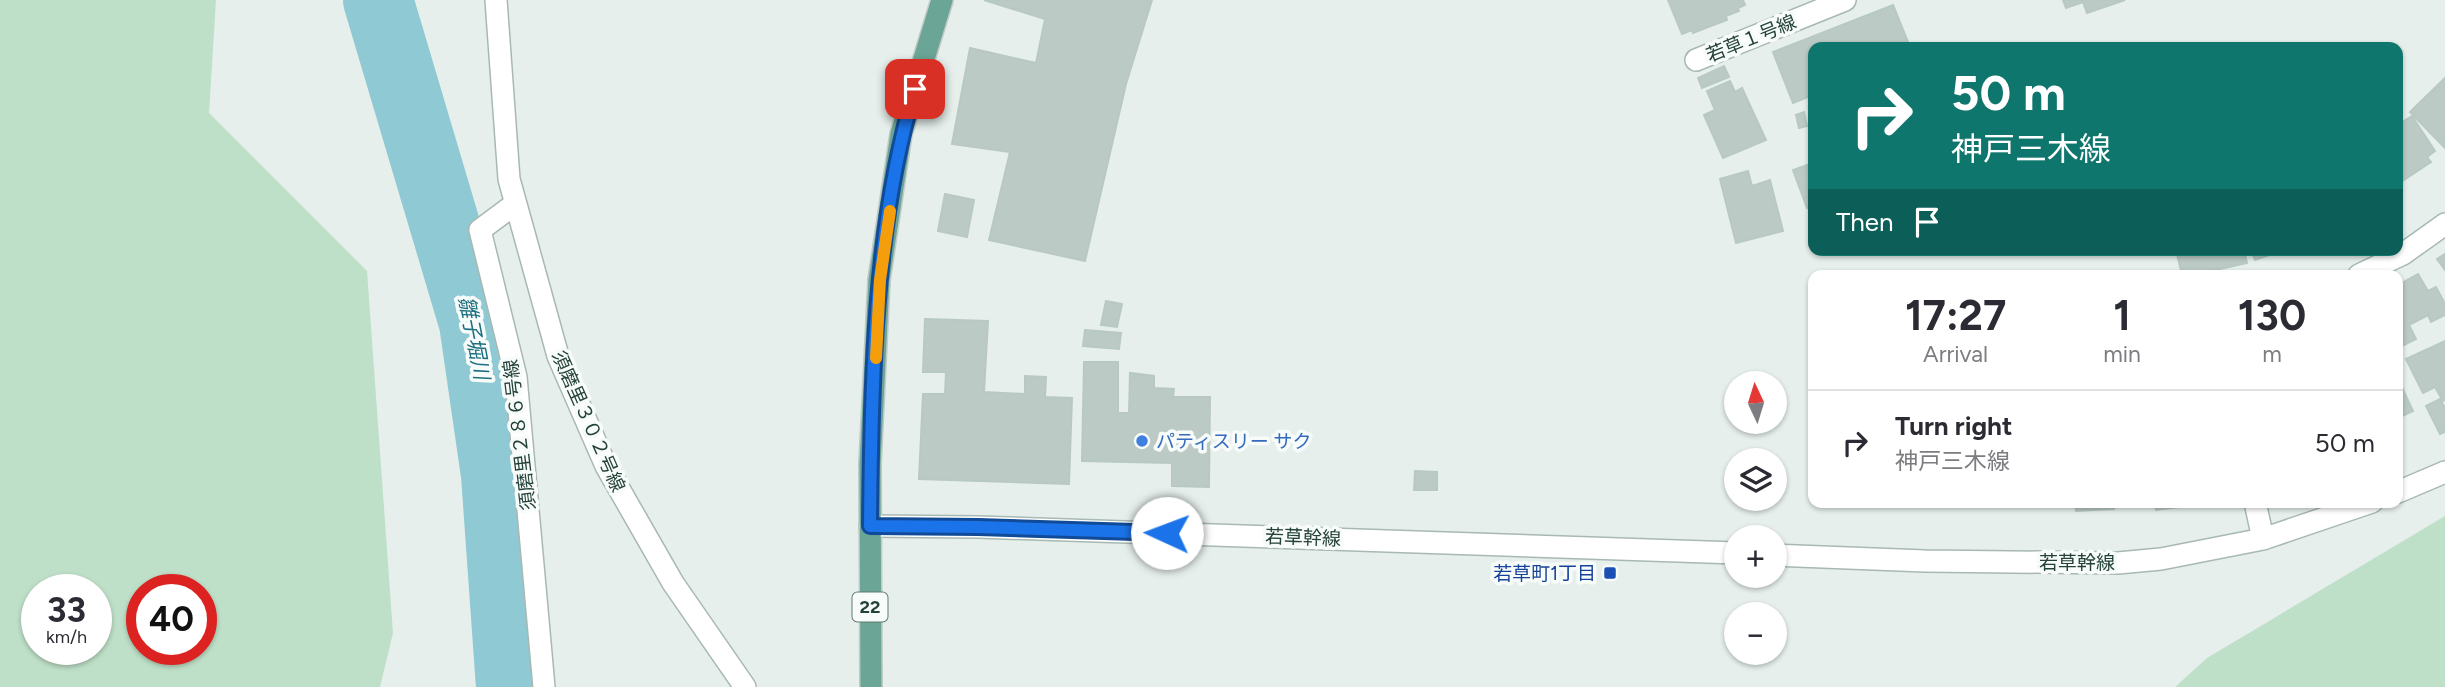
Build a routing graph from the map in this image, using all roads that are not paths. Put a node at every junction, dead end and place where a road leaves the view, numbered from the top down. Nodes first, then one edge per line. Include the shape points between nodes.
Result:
1 (496, 0) edge
2 (942, 0) edge
3 (1845, 0) edge
4 (1696, 60) dead end
5 (515, 204) junction
6 (2445, 224) edge
7 (2403, 254) edge
8 (2399, 256) edge
9 (2369, 270) edge
10 (2445, 472) edge
11 (2403, 490) edge
12 (2256, 508) edge
13 (2354, 508) edge
14 (870, 526) junction
15 (2263, 539) junction
16 (1724, 553) edge
17 (1787, 556) edge
18 (544, 687) edge
19 (745, 687) edge
20 (871, 687) edge

1 - 5 street, 須磨里３０２号線 via 509,178
2 - 14 main road, 22 via 901,134 880,280
3 - 4 street, 若草１号線
5 - 18 street, 須磨里２８６号線 via 480,230 516,377
5 - 19 street, 須磨里３０２号線 via 558,356 606,466 673,583
6 - 7 street
8 - 9 street
10 - 11 street
12 - 15 street
13 - 15 street, 若草幹線
14 - 16 street, 若草幹線
14 - 20 main road, 22
15 - 17 street, 若草幹線 via 2118,563

